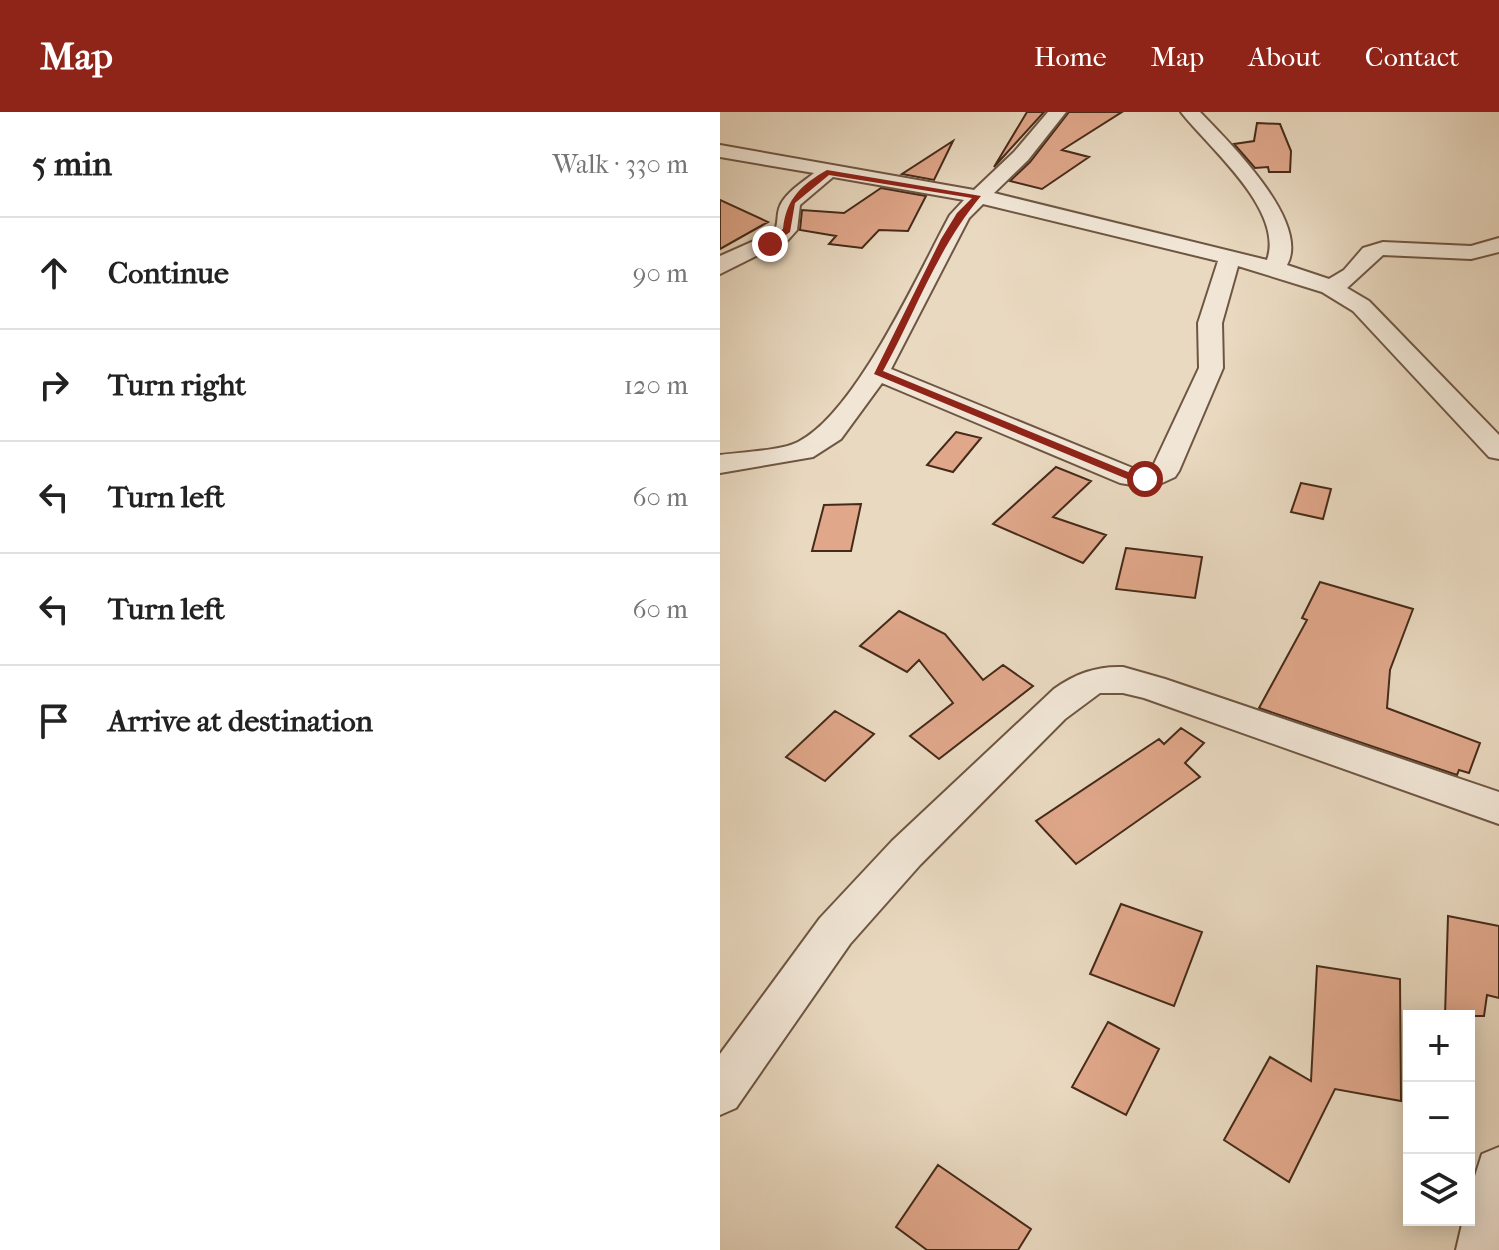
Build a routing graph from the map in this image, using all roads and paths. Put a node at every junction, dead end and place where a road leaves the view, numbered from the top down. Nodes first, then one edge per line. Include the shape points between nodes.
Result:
1 (1057, 112) edge
2 (1190, 112) edge
3 (720, 151) edge
4 (827, 172) junction
5 (977, 196) junction
6 (1499, 244) edge
7 (1230, 257) junction
8 (720, 267) edge
9 (1271, 267) junction
10 (1330, 287) junction
11 (877, 372) junction
12 (1499, 451) edge
13 (720, 464) edge
14 (1499, 808) edge
15 (720, 1092) edge
16 (1499, 1171) edge
17 (1481, 1250) edge

1 - 5 street via 1021,156
2 - 9 street via 1258,191 1281,242 1279,261
3 - 4 street
4 - 5 street
4 - 8 street via 792,202 790,223 781,236
5 - 7 street
5 - 11 street via 945,239
6 - 10 street via 1469,253 1383,248 1366,255 1350,277
7 - 9 street
7 - 11 street via 1210,323 1211,368 1165,471 1151,479 1130,477
9 - 10 street
10 - 12 street via 1361,306
11 - 13 street via 832,433 813,446
14 - 15 street via 1153,688 1095,680 1076,687 1053,709 845,920
16 - 17 street

